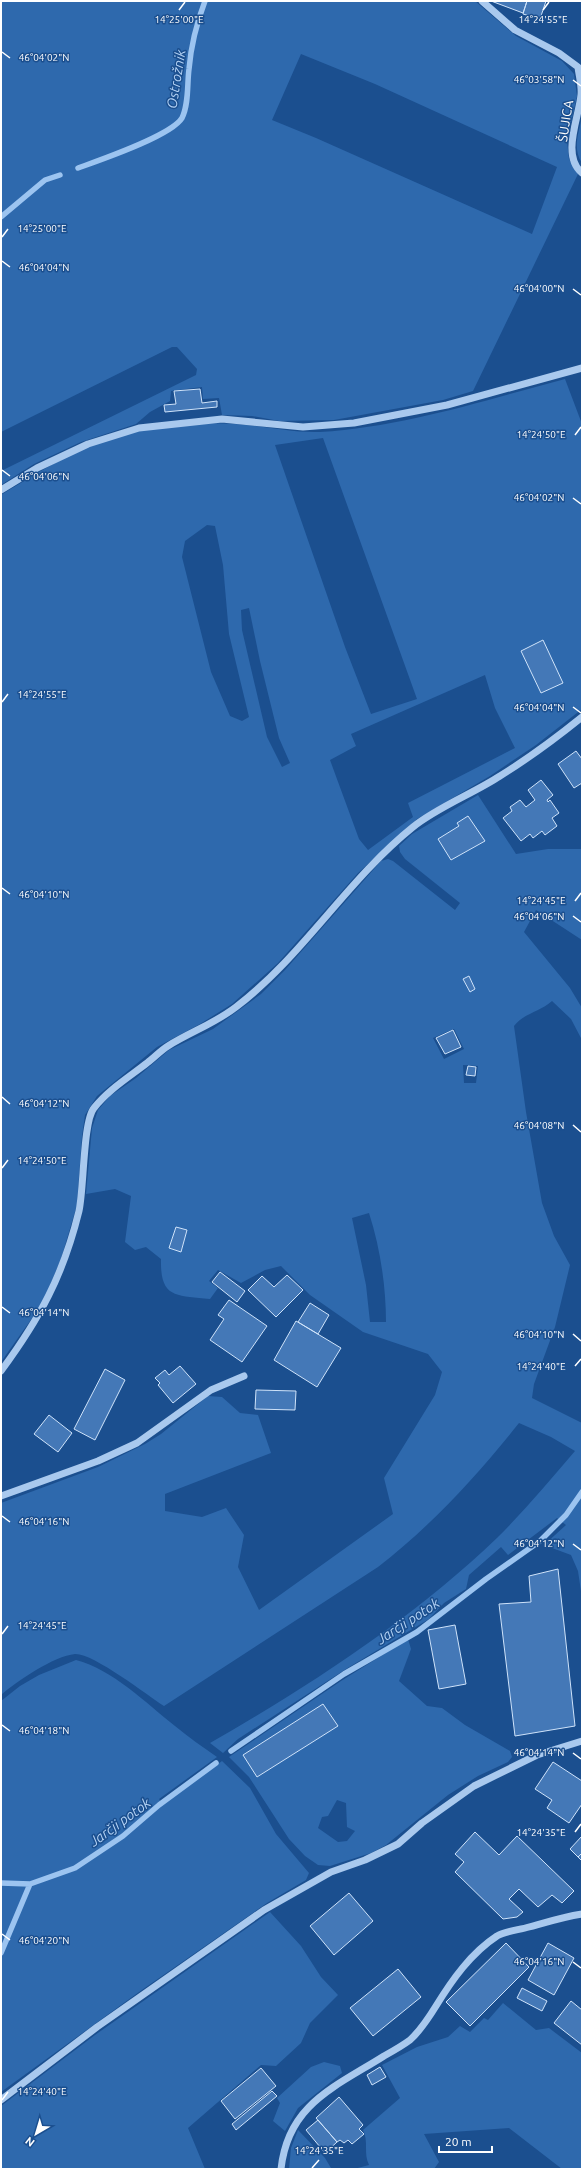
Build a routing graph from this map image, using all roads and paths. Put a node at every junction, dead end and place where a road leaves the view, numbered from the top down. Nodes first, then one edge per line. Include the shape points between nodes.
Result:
1 (482, 1) edge
2 (582, 173) edge
3 (582, 368) edge
4 (1, 490) edge
5 (582, 717) edge
6 (1, 1371) edge
7 (244, 1376) dead end
8 (1, 1496) edge
9 (582, 1741) edge
10 (582, 1914) edge
11 (1, 2100) edge
12 (281, 2169) edge

1 - 2 street, ŠUJICA via 515,30 559,53 578,67 581,93 572,138 572,155
3 - 4 street via 447,405 354,423 303,427 222,419 139,428 88,444 36,468
5 - 6 street via 500,776 414,826 365,871 278,970 236,1007 201,1030 168,1046 106,1094 92,1110 86,1133 79,1210 63,1266 49,1298 24,1340
7 - 8 street via 210,1390 137,1443 98,1461
9 - 11 street via 537,1755 492,1776 467,1790 398,1844 365,1860 331,1872 264,1910 97,2027
10 - 12 street via 560,1917 499,1935 478,1950 455,1978 428,2020 410,2040 346,2078 304,2112 291,2131 282,2156

